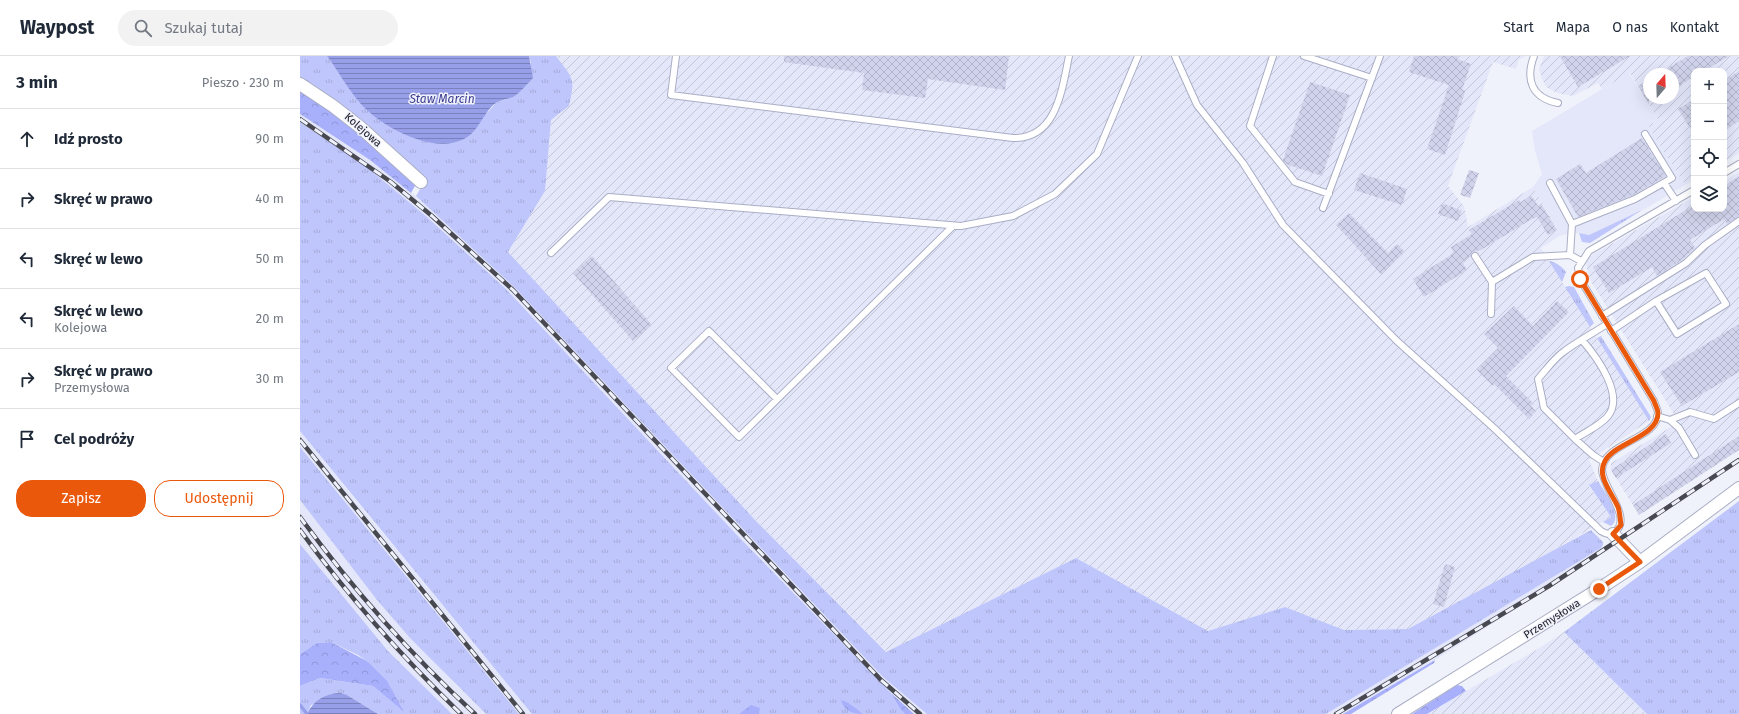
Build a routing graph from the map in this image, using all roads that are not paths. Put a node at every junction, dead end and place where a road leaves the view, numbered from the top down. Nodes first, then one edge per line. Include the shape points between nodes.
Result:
1 (676, 56) edge
2 (1068, 56) edge
3 (1138, 56) edge
4 (1176, 56) edge
5 (1273, 56) edge
6 (1304, 56) edge
7 (1380, 56) edge
8 (1534, 56) edge
9 (1372, 78) junction
10 (300, 84) edge
11 (1558, 103) dead end
12 (1645, 134) dead end
13 (1739, 164) edge
14 (1727, 171) edge
15 (421, 182) dead end
16 (1550, 183) dead end
17 (1664, 183) junction
18 (1691, 192) edge
19 (1329, 194) junction
20 (1676, 201) junction
21 (1323, 208) dead end
22 (1739, 221) edge
23 (1572, 224) junction
24 (953, 226) junction
25 (551, 253) dead end
26 (1570, 255) junction
27 (1475, 256) dead end
28 (1581, 261) junction
29 (1492, 282) junction
30 (1656, 301) junction
31 (1491, 314) dead end
32 (1602, 316) junction
33 (1607, 324) junction
34 (1611, 331) junction
35 (1582, 340) junction
36 (777, 399) junction
37 (1739, 403) edge
38 (1657, 416) junction
39 (1670, 420) junction
40 (1575, 439) junction
41 (1695, 455) dead end
42 (1604, 462) junction
43 (1739, 488) edge
44 (1613, 534) junction
45 (1640, 562) junction
46 (1398, 714) edge

1 - 2 lane via 671,95 1024,138 1035,134 1051,118 1061,93
3 - 24 lane via 1097,154 1055,194 1013,216
4 - 44 lane via 1197,105 1243,163 1283,225 1397,341 1495,429 1601,531
5 - 19 lane via 1250,126 1295,182
6 - 9 lane
7 - 9 lane
8 - 11 lane via 1530,73 1533,88 1543,99
9 - 19 lane
10 - 15 street, Kolejowa via 360,127
12 - 17 lane via 1672,178
13 - 14 lane
16 - 23 lane
17 - 20 lane
17 - 23 lane via 1635,199
18 - 20 lane
19 - 21 lane
20 - 28 lane via 1589,251
22 - 32 lane via 1705,245 1686,263
23 - 26 lane
24 - 25 lane via 609,198
24 - 36 lane
26 - 28 lane
26 - 29 lane via 1533,257
27 - 29 lane
28 - 32 lane via 1578,268 1580,279
29 - 31 lane
30 - 30 lane via 1706,273 1726,304 1677,334
30 - 34 lane
32 - 33 lane
33 - 34 lane
33 - 35 lane
34 - 38 lane via 1654,401
35 - 40 lane via 1604,369 1614,402 1608,416
35 - 40 lane via 1561,354 1538,379 1544,408
36 - 36 lane via 708,331 671,368 739,437
37 - 39 lane via 1714,419 1690,412
38 - 39 lane
38 - 42 lane via 1649,431 1609,454
39 - 41 lane via 1679,428
40 - 42 lane
42 - 44 lane via 1604,480 1618,508 1621,525
43 - 45 street, Przemysłowa
44 - 45 street
45 - 46 street, Przemysłowa

